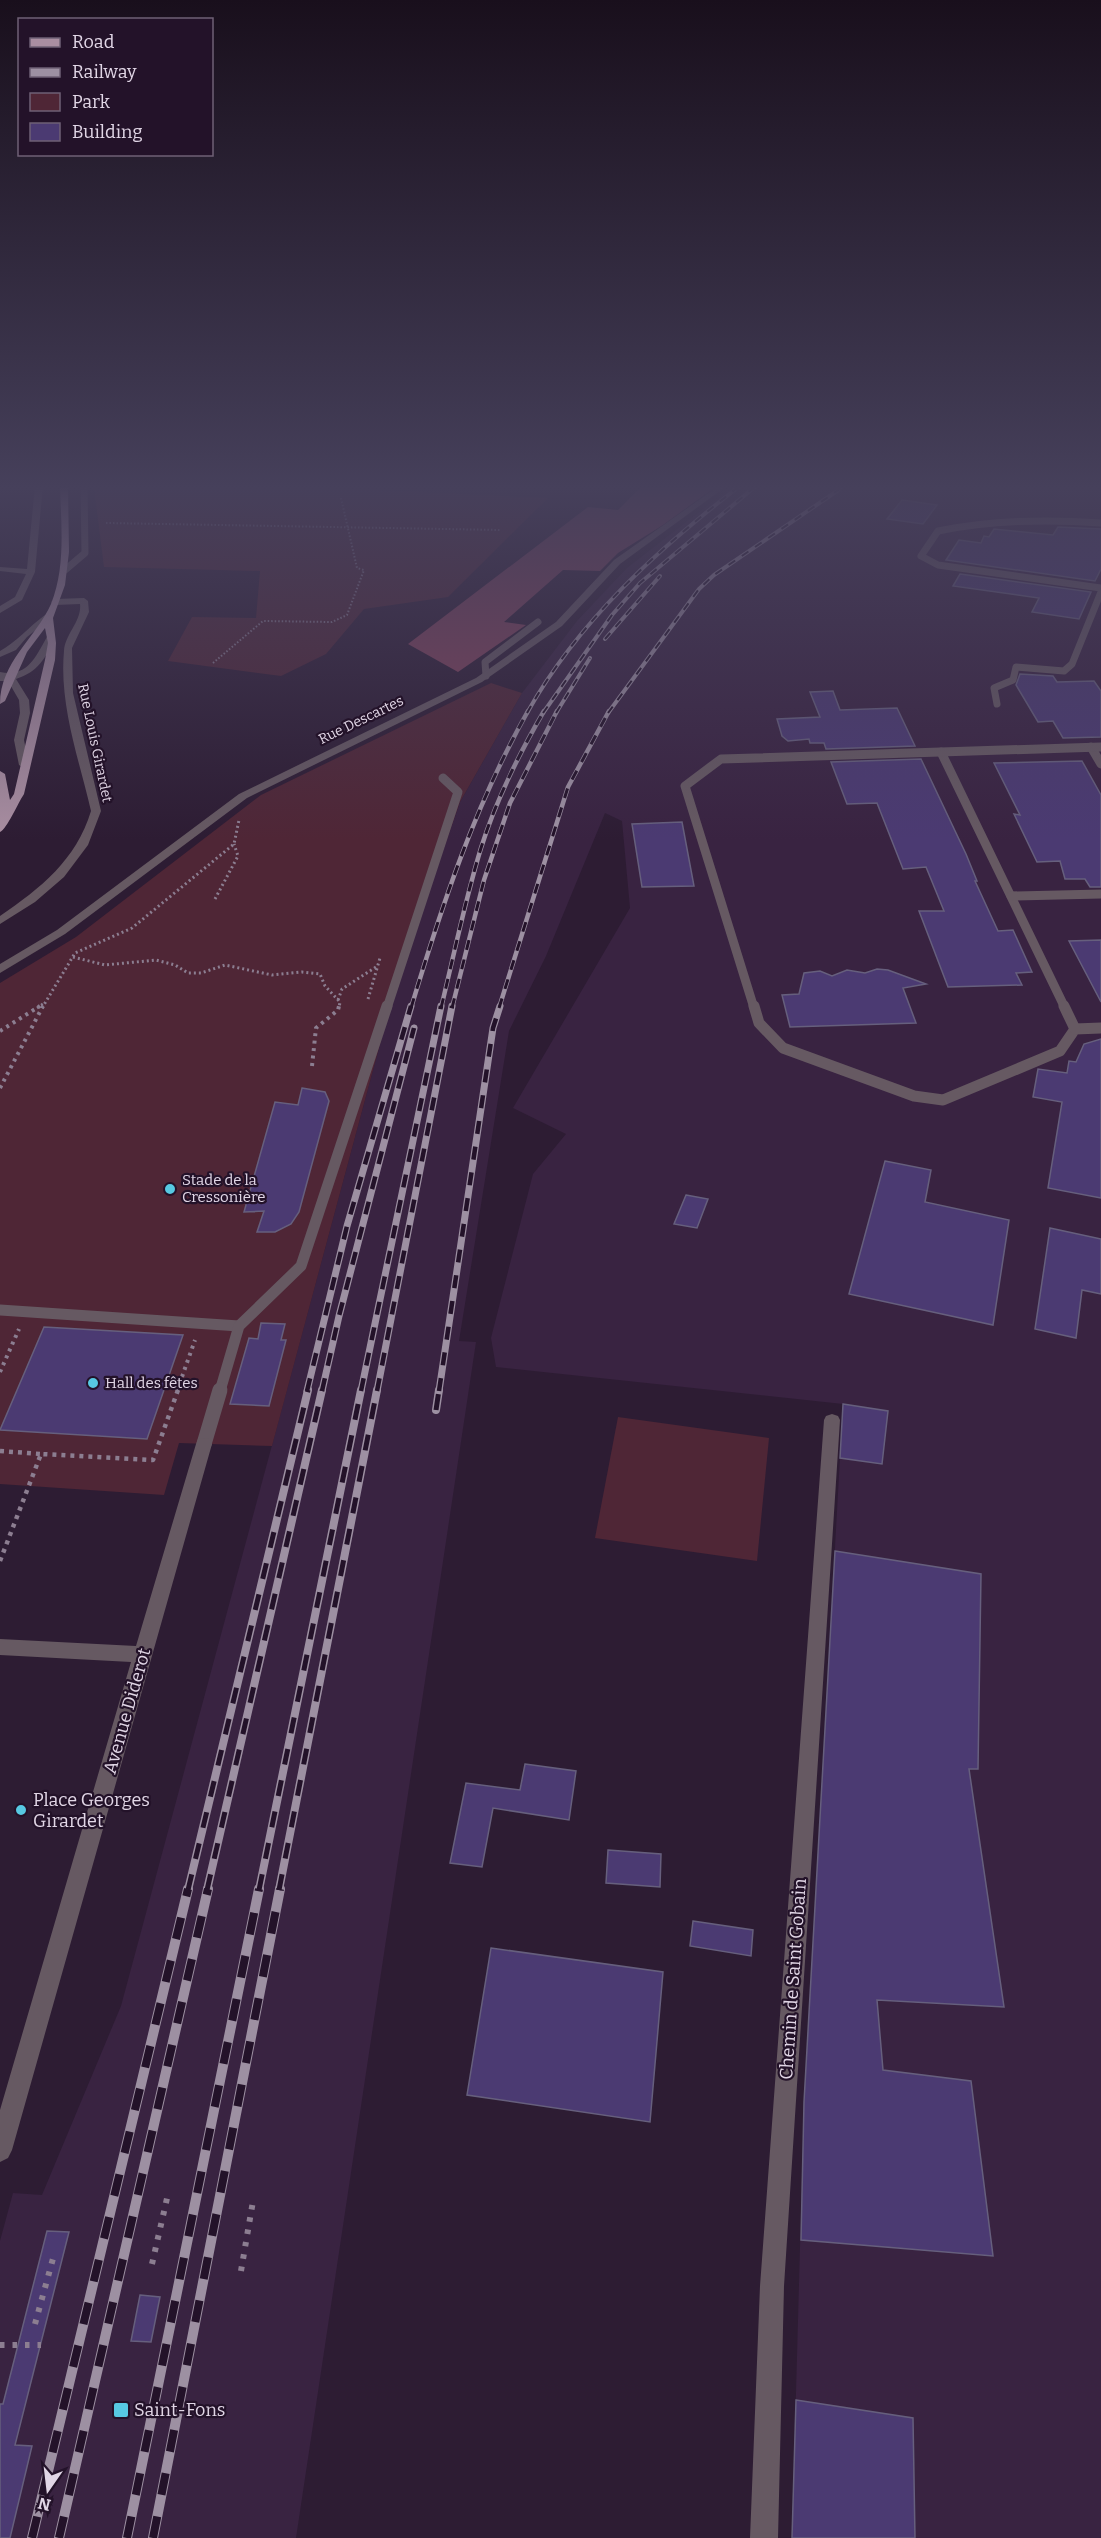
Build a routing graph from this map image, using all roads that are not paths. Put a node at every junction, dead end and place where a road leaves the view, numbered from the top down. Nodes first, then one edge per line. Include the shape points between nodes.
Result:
1 (54, 603) edge
2 (84, 603) edge
3 (578, 603) edge
4 (1096, 603) edge
5 (48, 617) junction
6 (538, 622) dead end
7 (51, 637) junction
8 (0, 654) edge
9 (486, 676) junction
10 (3, 677) edge
11 (0, 700) edge
12 (997, 704) dead end
13 (1090, 747) junction
14 (1101, 747) edge
15 (941, 752) junction
16 (1101, 764) edge
17 (24, 765) junction
18 (0, 774) edge
19 (443, 778) dead end
20 (7, 812) junction
21 (0, 829) edge
22 (1101, 894) edge
23 (1011, 896) junction
24 (0, 921) edge
25 (0, 969) edge
26 (1101, 1028) edge
27 (1075, 1029) junction
28 (0, 1310) edge
29 (238, 1326) junction
30 (832, 1420) dead end
31 (204, 1444) joint
32 (0, 1647) edge
33 (143, 1655) junction
34 (0, 2150) edge
35 (764, 2538) edge

1 - 5 main road
2 - 24 street, Rue Louis Girardet via 85,612 68,648 68,693 96,811 92,830 81,851 35,896
3 - 9 street, Rue Descartes via 559,624
4 - 12 lane via 1072,664 1064,671 1016,667 1013,680 994,688
5 - 7 main road
5 - 8 street via 13,648
5 - 10 main road
6 - 9 lane via 485,662
7 - 10 street via 40,662 27,672
7 - 17 main road via 50,660
9 - 25 street, Rue Descartes via 267,782 223,810 61,932
10 - 11 main road
10 - 17 street via 19,688 24,700 19,740
13 - 14 lane
13 - 15 lane
13 - 16 lane
15 - 23 lane
15 - 27 lane via 721,759 685,786 759,1023 783,1048 914,1096 943,1100 1060,1051
17 - 20 main road via 19,794
18 - 20 main road
19 - 29 lane via 458,792 301,1266
20 - 21 main road
22 - 23 lane
23 - 27 lane
26 - 27 lane
28 - 29 lane
29 - 31 lane
30 - 35 street, Chemin de Saint Gobain via 772,2286
31 - 33 street, Avenue Diderot
32 - 33 street
33 - 34 street, Avenue Diderot

